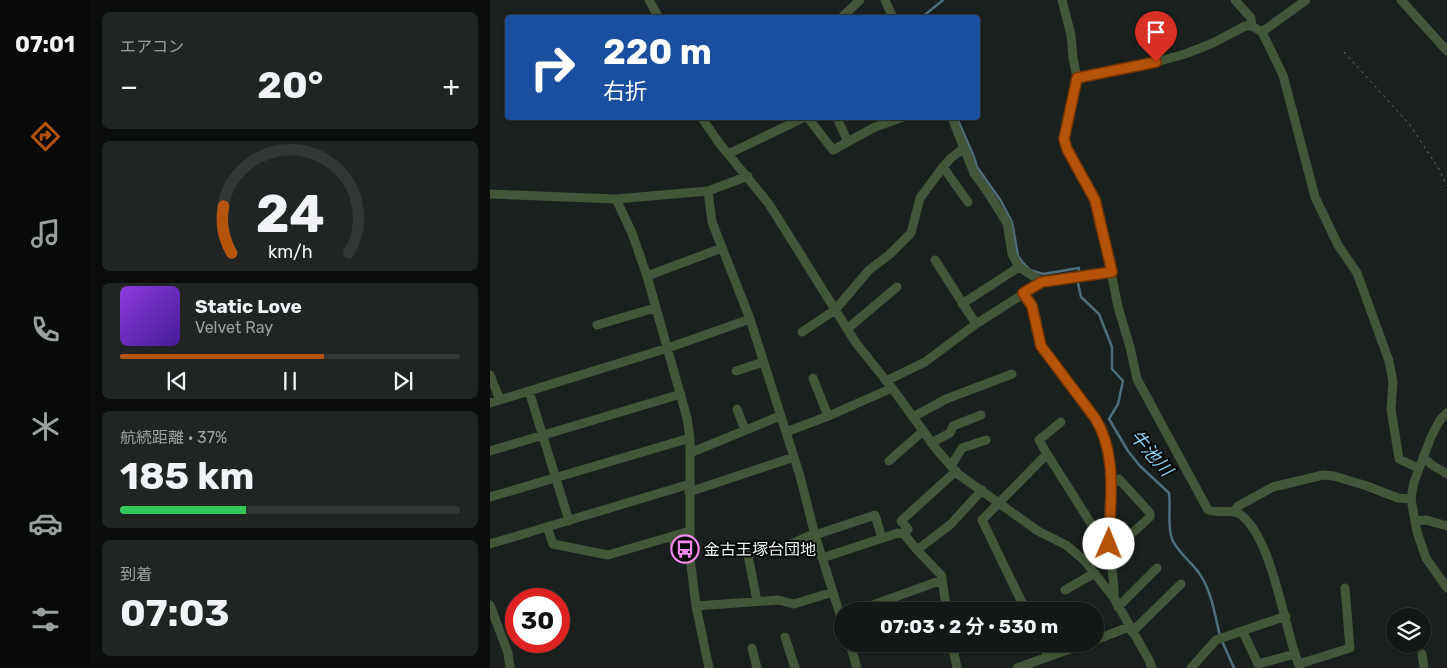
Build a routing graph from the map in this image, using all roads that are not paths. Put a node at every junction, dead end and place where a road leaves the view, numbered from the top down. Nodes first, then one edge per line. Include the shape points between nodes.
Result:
1 (649, 0) edge
2 (860, 0) edge
3 (885, 0) edge
4 (1062, 0) edge
5 (1235, 0) edge
6 (1306, 0) edge
7 (1400, 0) edge
8 (657, 15) edge
9 (844, 15) edge
10 (892, 15) edge
11 (1252, 26) junction
12 (1262, 32) junction
13 (1447, 51) edge
14 (1077, 78) junction
15 (703, 120) edge
16 (799, 120) edge
17 (810, 120) edge
18 (838, 120) edge
19 (895, 120) edge
20 (953, 120) edge
21 (848, 142) junction
22 (964, 148) junction
23 (728, 154) junction
24 (943, 167) junction
25 (748, 176) junction
26 (708, 191) junction
27 (490, 194) edge
28 (616, 199) junction
29 (968, 202) dead end
30 (722, 248) junction
31 (935, 260) dead end
32 (1019, 267) junction
33 (1112, 272) junction
34 (647, 276) junction
35 (1042, 282) junction
36 (897, 288) dead end
37 (1023, 293) junction
38 (962, 304) junction
39 (655, 308) junction
40 (835, 310) junction
41 (750, 319) junction
42 (976, 324) junction
43 (597, 325) dead end
44 (847, 329) junction
45 (802, 332) dead end
46 (668, 348) junction
47 (763, 362) junction
48 (736, 371) dead end
49 (1012, 374) dead end
50 (490, 376) edge
51 (812, 378) dead end
52 (889, 385) junction
53 (529, 391) junction
54 (681, 394) junction
55 (500, 400) junction
56 (490, 403) edge
57 (737, 409) dead end
58 (1447, 413) edge
59 (981, 414) dead end
60 (780, 416) junction
61 (828, 416) junction
62 (912, 417) junction
63 (1061, 422) dead end
64 (744, 430) junction
65 (923, 431) junction
66 (786, 432) junction
67 (544, 436) junction
68 (690, 438) junction
69 (986, 440) dead end
70 (931, 443) junction
71 (490, 451) edge
72 (690, 453) junction
73 (1047, 454) junction
74 (794, 457) junction
75 (1423, 457) junction
76 (889, 462) dead end
77 (1418, 468) junction
78 (953, 469) junction
79 (1447, 474) edge
80 (555, 478) junction
81 (1110, 486) junction
82 (689, 488) junction
83 (982, 490) junction
84 (490, 497) edge
85 (1411, 499) junction
86 (1000, 502) junction
87 (1234, 511) junction
88 (569, 521) junction
89 (1415, 521) junction
90 (1447, 526) edge
91 (547, 527) junction
92 (690, 530) junction
93 (815, 534) junction
94 (904, 534) junction
95 (673, 536) junction
96 (882, 538) junction
97 (490, 544) edge
98 (1109, 544) junction
99 (917, 550) junction
100 (774, 552) dead end
101 (748, 555) dead end
102 (690, 558) junction
103 (822, 558) junction
104 (1158, 568) dead end
105 (1094, 573) junction
106 (942, 580) junction
107 (1181, 584) dead end
108 (1345, 588) dead end
109 (1447, 588) edge
110 (1065, 590) dead end
111 (833, 592) junction
112 (757, 601) junction
113 (836, 602) edge
114 (881, 602) edge
115 (946, 602) edge
116 (1022, 602) edge
117 (1116, 602) junction
118 (696, 606) junction
119 (491, 611) edge
120 (1286, 616) junction
121 (1131, 630) junction
122 (1243, 632) junction
123 (785, 637) dead end
124 (1104, 638) edge
125 (752, 648) dead end
126 (852, 652) edge
127 (953, 652) edge
128 (1046, 652) edge
129 (1062, 652) edge
130 (1295, 654) junction
131 (1422, 654) dead end
132 (1048, 657) junction
133 (1041, 664) edge
134 (1300, 666) edge
135 (955, 667) edge
136 (510, 668) edge
137 (709, 668) edge
138 (757, 668) edge
139 (795, 668) edge
140 (857, 668) edge
141 (1017, 668) edge
142 (1152, 668) edge
143 (1191, 668) edge
144 (1424, 668) edge

1 - 8 street
2 - 9 street
3 - 10 street
4 - 14 street via 1072,35
5 - 11 street via 1251,18
6 - 12 street
7 - 13 street
11 - 12 street
11 - 14 street via 1245,26 1185,54
12 - 77 street via 1283,75 1315,197 1338,244 1357,272 1389,361 1394,382 1391,409 1400,459
14 - 33 street via 1064,139 1095,200
15 - 23 street
16 - 23 street
17 - 21 street via 833,150
18 - 21 street
19 - 21 street
20 - 22 street
22 - 24 street
22 - 32 street via 974,173 1007,223 1012,254
23 - 25 street
24 - 29 street
24 - 40 street via 920,198 911,233 869,270
25 - 26 street
25 - 40 street
26 - 28 street
26 - 30 street via 712,222
27 - 28 street
28 - 34 street
30 - 34 street
30 - 41 street
31 - 38 street
32 - 35 street
32 - 38 street
33 - 35 street
33 - 87 street via 1132,362 1144,393 1203,504 1214,513
34 - 39 street
35 - 37 street
36 - 44 street
37 - 42 street
37 - 81 street via 1032,306 1041,346 1102,428 1108,447
38 - 42 street
39 - 43 street
39 - 46 street
40 - 44 street
40 - 45 street
41 - 46 street
41 - 47 street
42 - 52 street
44 - 52 street
46 - 53 street
46 - 54 street
47 - 48 street
47 - 60 street
49 - 62 street via 946,398
50 - 55 street
51 - 61 street
52 - 61 street
52 - 62 street
53 - 55 street
53 - 67 street
54 - 67 street
54 - 68 street
55 - 56 street
57 - 64 street
58 - 75 street via 1440,420
59 - 70 street via 953,426 950,433
60 - 64 street
60 - 66 street
61 - 66 street
62 - 65 street
63 - 73 street via 1039,440
64 - 72 street
65 - 70 street
65 - 76 street
66 - 74 street
67 - 71 street
67 - 80 street
68 - 72 street
68 - 80 street
69 - 78 street via 962,448
70 - 78 street
72 - 82 street
73 - 86 street
73 - 98 street via 1102,540
74 - 82 street
74 - 93 street
75 - 77 street
75 - 79 street
77 - 85 street
78 - 83 street
78 - 94 street via 901,522 908,529
80 - 84 street
80 - 88 street
81 - 98 street
81 - 98 street via 1119,479 1150,513 1150,517 1119,545
82 - 88 street
82 - 92 street
83 - 86 street
83 - 99 street via 951,524
85 - 87 street via 1323,475 1273,487
85 - 89 street
86 - 105 street via 1038,531 1066,545
86 - 116 street via 982,520
87 - 120 street via 1254,531 1268,561
88 - 91 street
89 - 90 street via 1426,520
89 - 109 street via 1426,558
91 - 95 street via 553,544 608,555
91 - 97 street
92 - 95 street
92 - 102 street
93 - 96 street via 875,515
93 - 100 street
93 - 103 street
94 - 96 street
94 - 99 street
95 - 102 street via 674,544
96 - 103 street
98 - 117 street
99 - 106 street via 942,576
101 - 112 street
102 - 118 street
103 - 111 street
104 - 117 street
105 - 110 street
105 - 117 street
106 - 114 street
106 - 115 street
107 - 121 street
108 - 134 street via 1350,648
111 - 112 street via 794,604 778,600
111 - 113 street
112 - 118 street
117 - 121 street
118 - 137 street
119 - 136 street via 508,653
120 - 122 street
120 - 130 street
121 - 124 street
121 - 142 street
122 - 130 street via 1258,664
122 - 143 street via 1216,640
123 - 139 street
125 - 138 street
126 - 140 street
127 - 135 street
128 - 132 street
129 - 132 street
130 - 134 street
131 - 144 street
132 - 133 street
133 - 141 street

